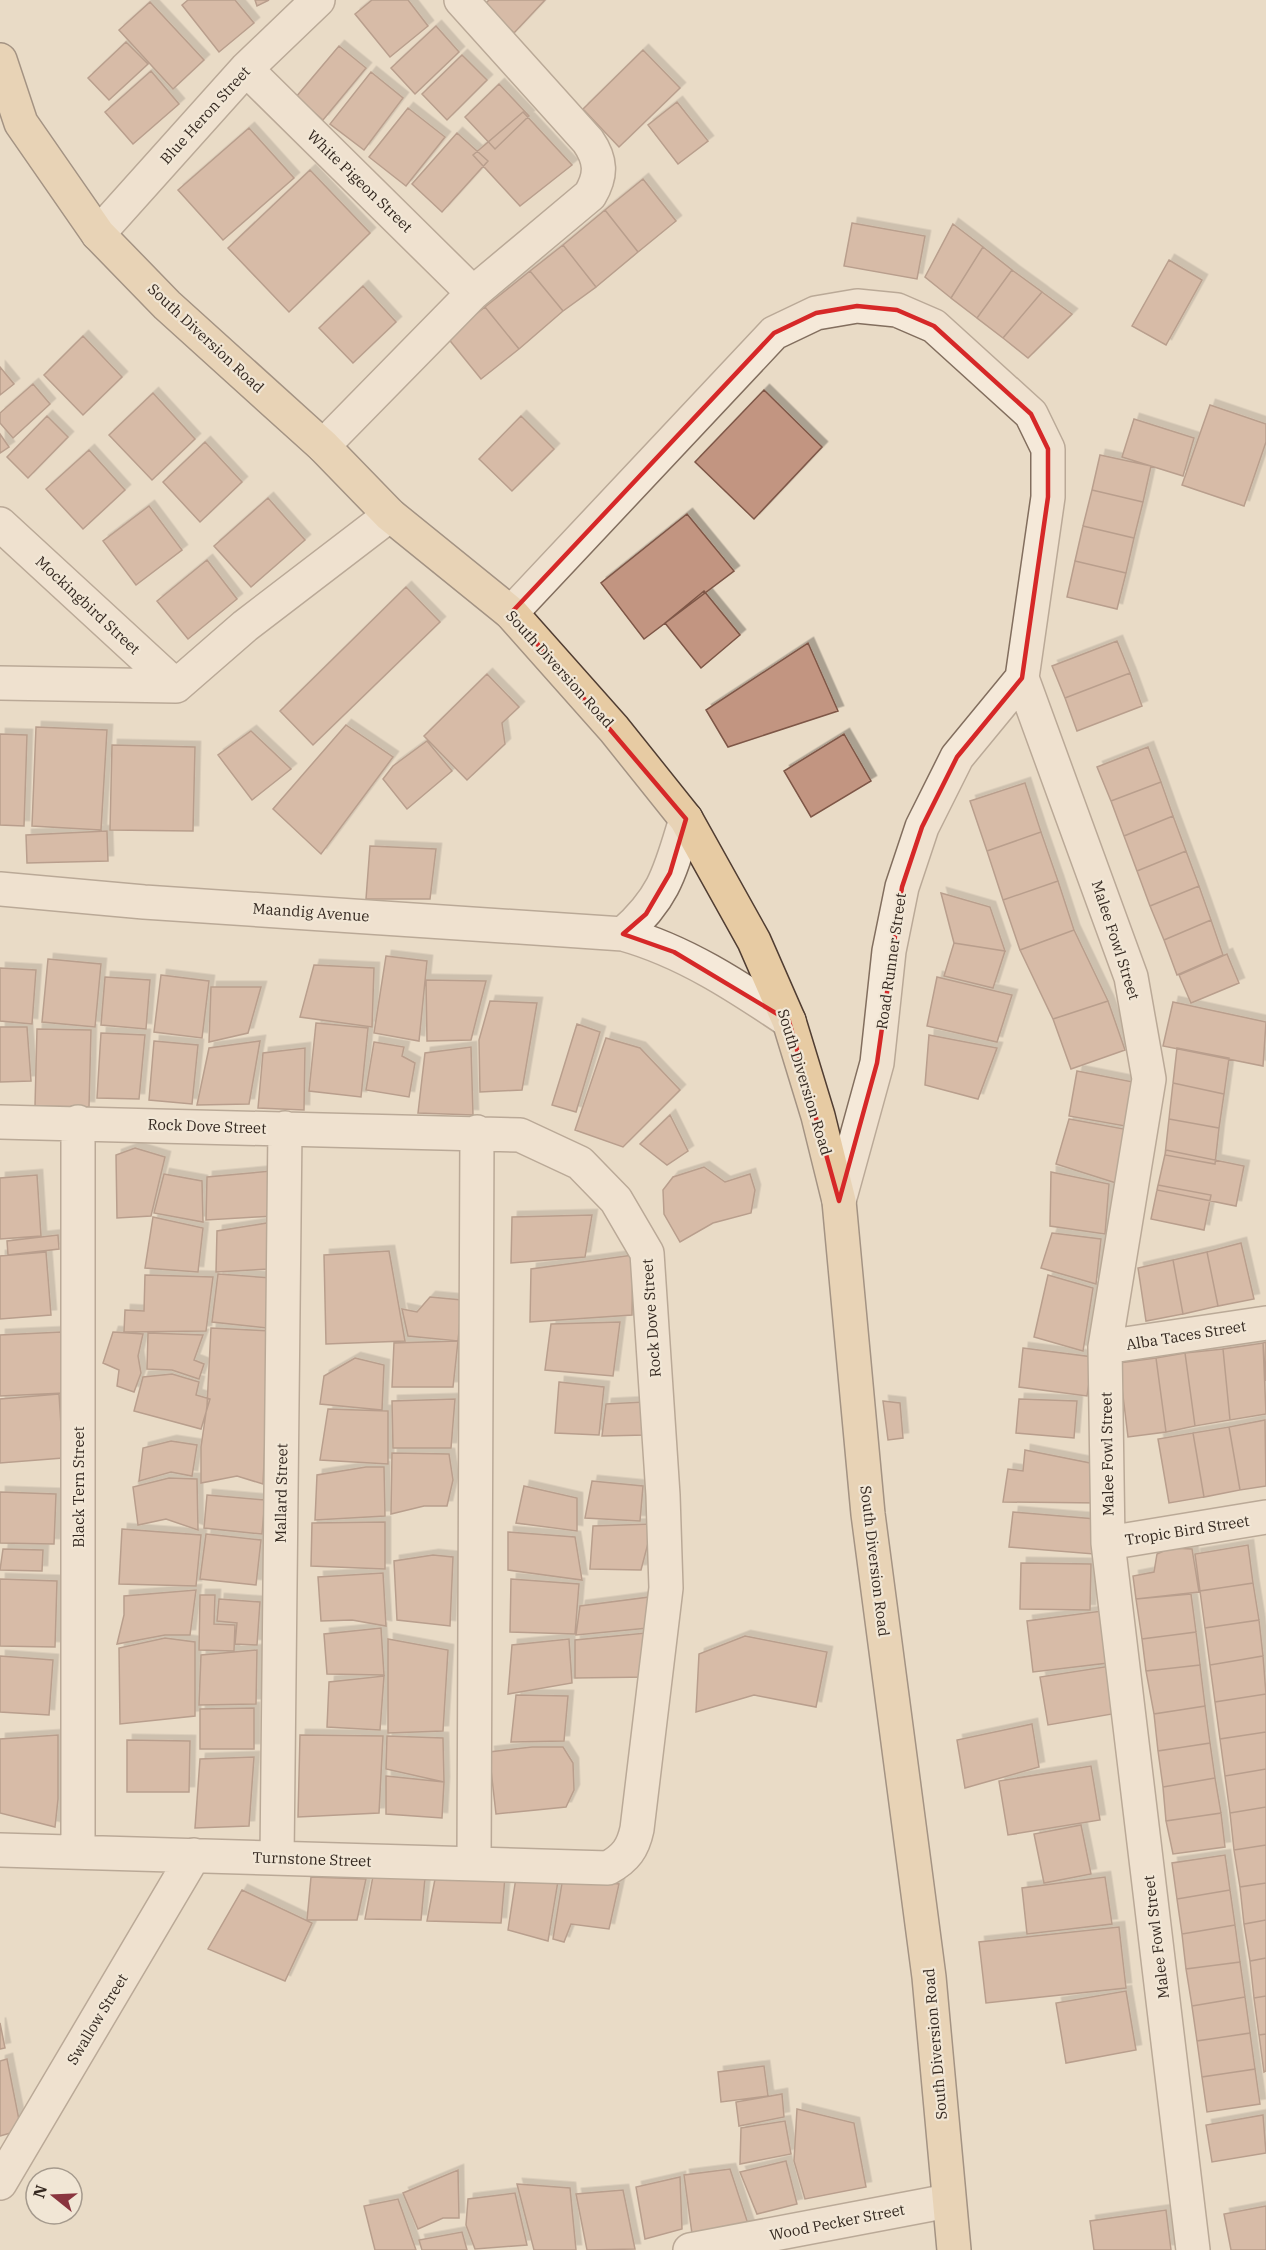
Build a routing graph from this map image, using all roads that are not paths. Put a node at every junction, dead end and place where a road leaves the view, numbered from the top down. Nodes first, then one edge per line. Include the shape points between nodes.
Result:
1 (318, 0) edge
2 (461, 0) edge
3 (0, 60) edge
4 (246, 69) junction
5 (98, 234) junction
6 (474, 293) junction
7 (323, 446) junction
8 (390, 515) junction
9 (0, 524) edge
10 (512, 613) junction
11 (1022, 678) junction
12 (0, 682) edge
13 (176, 686) junction
14 (686, 819) junction
15 (0, 889) edge
16 (622, 934) junction
17 (789, 1021) junction
18 (0, 1122) edge
19 (78, 1122) junction
20 (285, 1128) junction
21 (477, 1132) junction
22 (839, 1201) junction
23 (1266, 1323) edge
24 (1106, 1347) junction
25 (1266, 1517) edge
26 (1108, 1543) junction
27 (0, 1850) edge
28 (78, 1852) junction
29 (194, 1855) junction
30 (277, 1858) junction
31 (621, 1861) joint
32 (474, 1864) junction
33 (0, 2183) edge
34 (948, 2201) junction
35 (704, 2249) edge
36 (954, 2250) edge
37 (1193, 2250) edge

1 - 4 street, Blue Heron Street
2 - 6 street via 588,141 597,154 600,169 590,195
3 - 5 main road, South Diversion Road via 21,123
4 - 5 street, Blue Heron Street
4 - 6 street, White Pigeon Street
5 - 7 main road, South Diversion Road via 167,305
6 - 7 street
7 - 8 main road, South Diversion Road
8 - 10 main road, South Diversion Road
8 - 13 street via 245,626
9 - 13 street, Mockingbird Street
10 - 11 street via 774,333 816,313 857,306 897,310 934,326 1031,414 1048,449 1048,497
10 - 14 main road, South Diversion Road via 614,729
11 - 22 street, Road Runner Street via 957,757 922,826 897,908 877,1063
11 - 24 street, Malee Fowl Street via 1131,977 1149,1079
12 - 13 street
14 - 16 street via 670,873 658,897 646,914
14 - 17 main road, South Diversion Road via 754,941
15 - 16 street, Maandig Avenue
16 - 17 street, Maandig Avenue via 674,952
17 - 22 main road, South Diversion Road
18 - 19 street, Rock Dove Street
19 - 20 street, Rock Dove Street
19 - 28 street, Black Tern Street
20 - 21 street, Rock Dove Street
20 - 30 street, Mallard Street
21 - 31 street, Rock Dove Street via 520,1135 580,1162 616,1200 647,1253 666,1588 637,1829 633,1846
21 - 32 street
22 - 34 main road, South Diversion Road via 868,1514 929,1977
23 - 24 street, Alba Taces Street
24 - 26 street, Malee Fowl Street
25 - 26 street, Tropic Bird Street
26 - 37 street, Malee Fowl Street
27 - 28 street, Turnstone Street
28 - 29 street, Turnstone Street
29 - 30 street, Turnstone Street
29 - 33 street, Swallow Street
30 - 32 street, Turnstone Street
31 - 32 street, Turnstone Street via 608,1868 589,1869
34 - 35 street, Wood Pecker Street
34 - 36 main road, South Diversion Road

